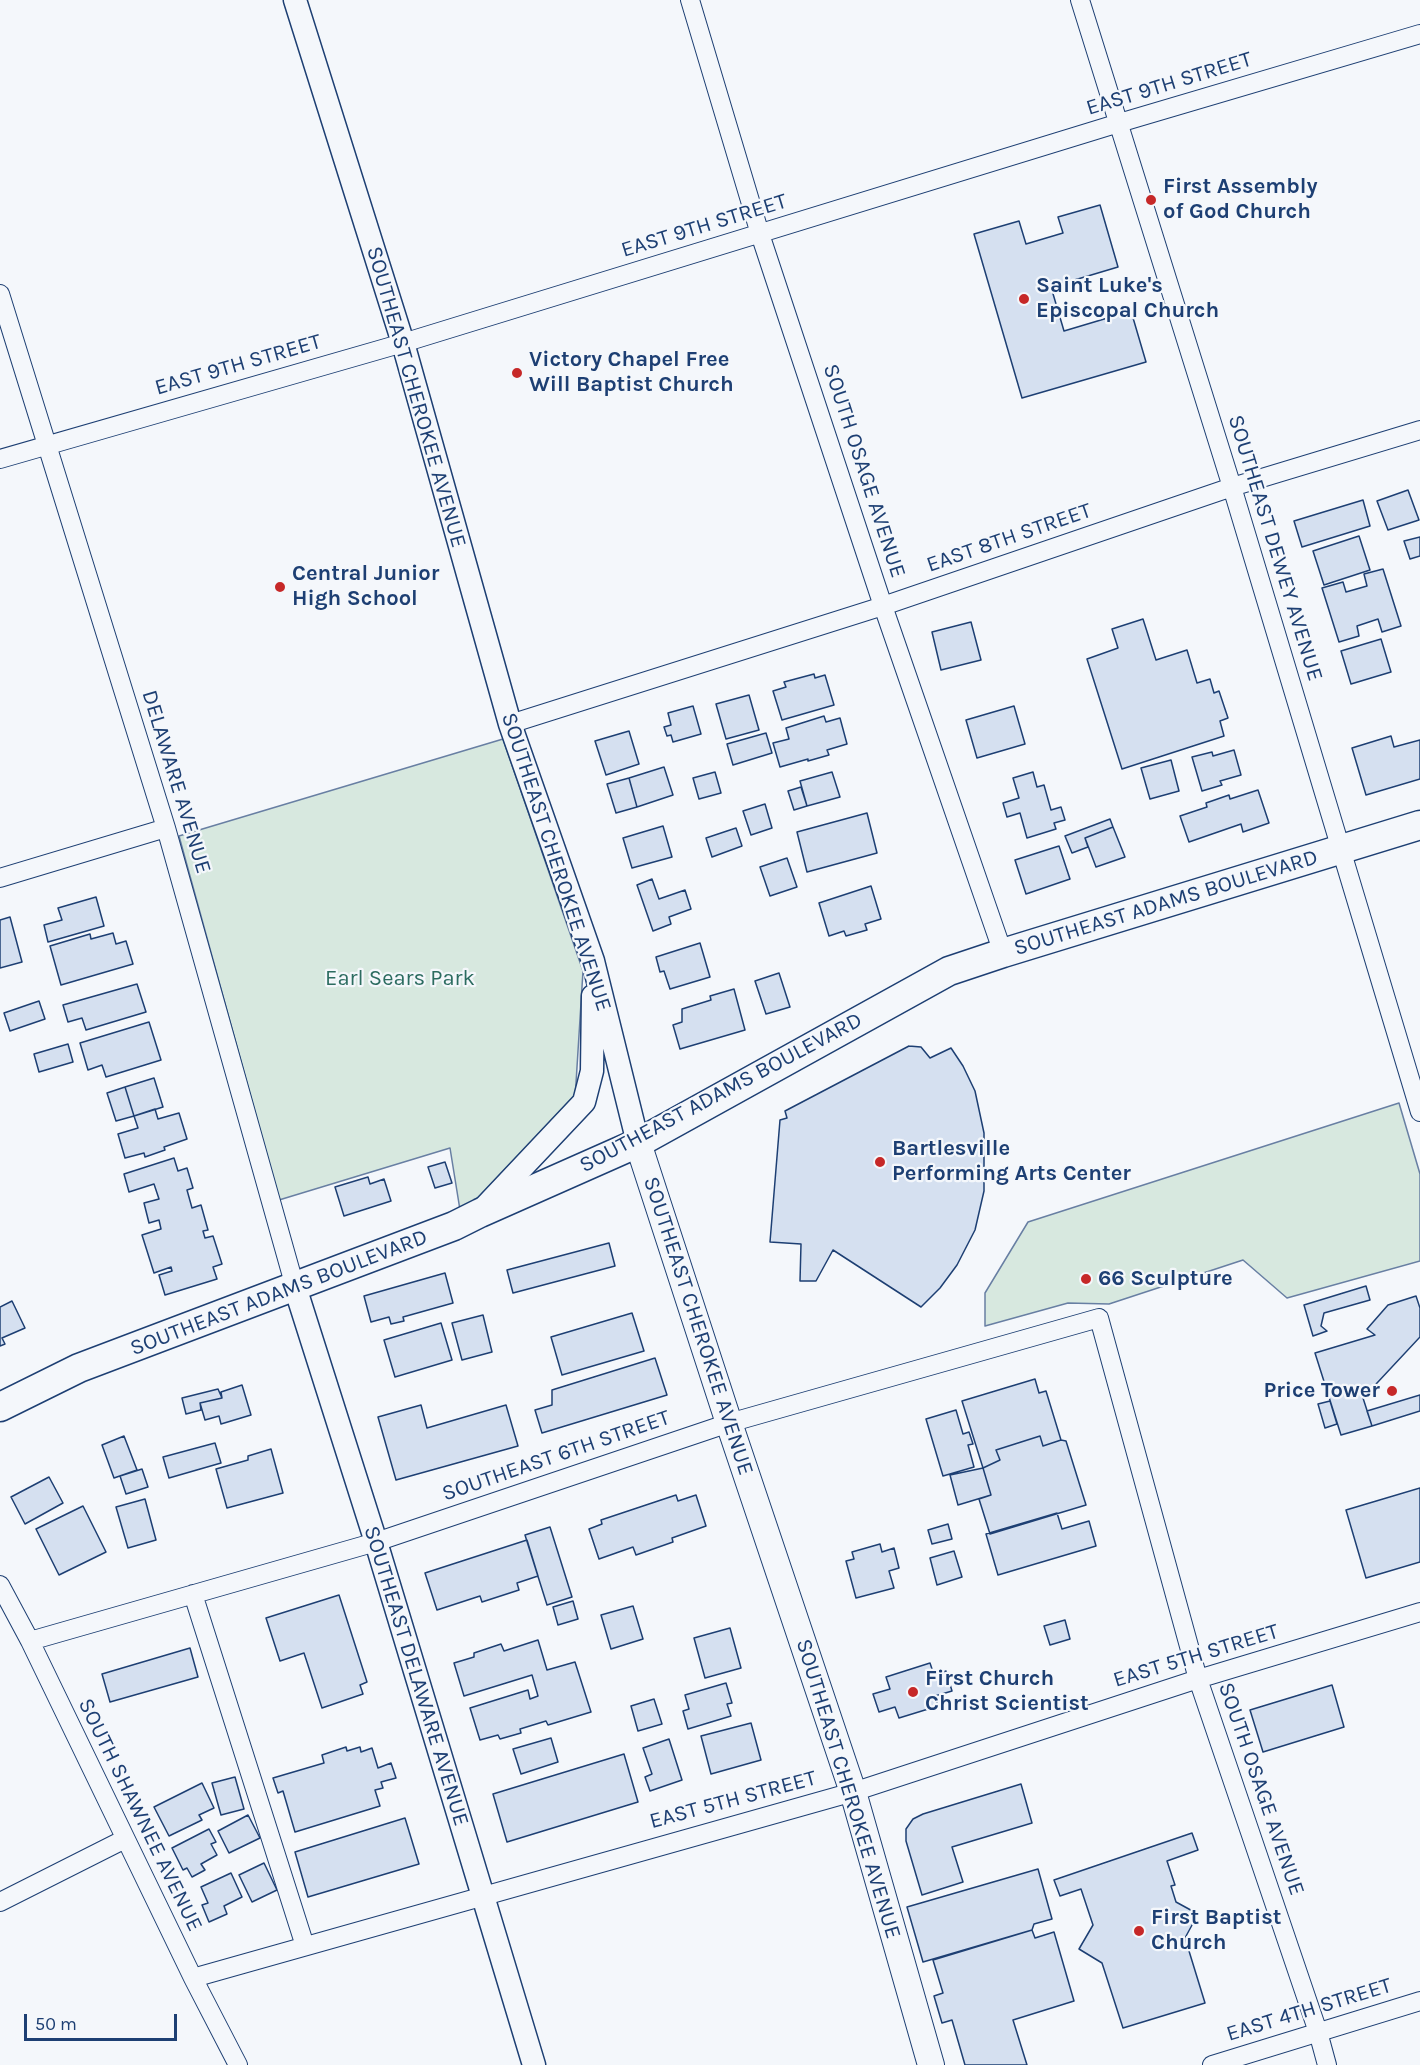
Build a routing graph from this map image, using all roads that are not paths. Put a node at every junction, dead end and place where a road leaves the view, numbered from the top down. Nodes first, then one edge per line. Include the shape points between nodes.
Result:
1 (295, 0) edge
2 (690, 0) edge
3 (1080, 0) edge
4 (1420, 34) edge
5 (1119, 123) junction
6 (760, 234) junction
7 (0, 294) edge
8 (403, 343) junction
9 (1420, 430) edge
10 (46, 444) junction
11 (0, 459) edge
12 (1232, 487) junction
13 (883, 606) junction
14 (510, 724) junction
15 (1420, 825) edge
16 (166, 828) junction
17 (1341, 849) junction
18 (0, 878) edge
19 (1003, 953) junction
20 (593, 961) junction
21 (1420, 1112) edge
22 (638, 1143) junction
23 (480, 1212) junction
24 (295, 1287) junction
25 (1099, 1318) joint
26 (0, 1407) edge
27 (729, 1423) junction
28 (376, 1542) junction
29 (0, 1585) edge
30 (193, 1594) junction
31 (1420, 1612) edge
32 (30, 1641) junction
33 (1198, 1679) junction
34 (853, 1792) junction
35 (125, 1839) junction
36 (483, 1895) junction
37 (0, 1902) edge
38 (305, 1946) junction
39 (193, 1978) junction
40 (1420, 2001) edge
41 (1318, 2032) junction
42 (238, 2065) edge
43 (534, 2065) edge
44 (931, 2065) edge
45 (1212, 2065) edge
46 (1327, 2065) edge

1 - 8 street, SOUTHEAST CHEROKEE AVENUE
2 - 6 street, SOUTH OSAGE AVENUE
3 - 5 street, SOUTHEAST DEWEY AVENUE
4 - 5 street, EAST 9TH STREET
5 - 6 street, EAST 9TH STREET
5 - 12 street, SOUTHEAST DEWEY AVENUE
6 - 8 street, EAST 9TH STREET
6 - 13 street, SOUTH OSAGE AVENUE
7 - 10 street, DELAWARE AVENUE
8 - 10 street, EAST 9TH STREET
8 - 14 street, SOUTHEAST CHEROKEE AVENUE
9 - 12 street, EAST 8TH STREET
10 - 11 street, EAST 9TH STREET
10 - 16 street, DELAWARE AVENUE
12 - 13 street, EAST 8TH STREET
12 - 17 street, SOUTHEAST DEWEY AVENUE
13 - 14 street, EAST 8TH STREET
13 - 19 street, SOUTH OSAGE AVENUE
14 - 20 street, SOUTHEAST CHEROKEE AVENUE
15 - 17 main road, SOUTHEAST ADAMS BOULEVARD
16 - 18 street
16 - 24 street, DELAWARE AVENUE
17 - 19 main road, SOUTHEAST ADAMS BOULEVARD
17 - 21 street, SOUTHEAST DEWEY AVENUE
19 - 22 main road, SOUTHEAST ADAMS BOULEVARD via 949,971
20 - 22 street, SOUTHEAST CHEROKEE AVENUE
20 - 23 street via 592,1071 584,1102
22 - 23 main road, SOUTHEAST ADAMS BOULEVARD
22 - 27 main road, SOUTHEAST CHEROKEE AVENUE
23 - 24 main road, SOUTHEAST ADAMS BOULEVARD via 454,1226
24 - 26 main road, SOUTHEAST ADAMS BOULEVARD via 79,1368
24 - 28 street, SOUTHEAST DELAWARE AVENUE
25 - 27 street, SOUTHEAST 6TH STREET
25 - 33 street, SOUTH OSAGE AVENUE
27 - 28 street, SOUTHEAST 6TH STREET
27 - 34 main road, SOUTHEAST CHEROKEE AVENUE
28 - 30 street, SOUTHEAST 6TH STREET
28 - 36 street, SOUTHEAST DELAWARE AVENUE
29 - 32 street, SOUTH SHAWNEE AVENUE
30 - 32 street, SOUTHEAST 6TH STREET
30 - 38 street
31 - 33 street, EAST 5TH STREET
32 - 35 street, SOUTH SHAWNEE AVENUE
33 - 34 street, EAST 5TH STREET
33 - 41 street, SOUTH OSAGE AVENUE
34 - 36 street, EAST 5TH STREET
34 - 44 main road, SOUTHEAST CHEROKEE AVENUE
35 - 37 street
35 - 39 street, SOUTH SHAWNEE AVENUE
36 - 38 street, EAST 5TH STREET
36 - 43 street, SOUTHEAST DELAWARE AVENUE
38 - 39 street, EAST 5TH STREET
39 - 42 street, SOUTH SHAWNEE AVENUE
40 - 41 street, EAST 4TH STREET
41 - 45 street, EAST 4TH STREET
41 - 46 street, SOUTH OSAGE AVENUE

